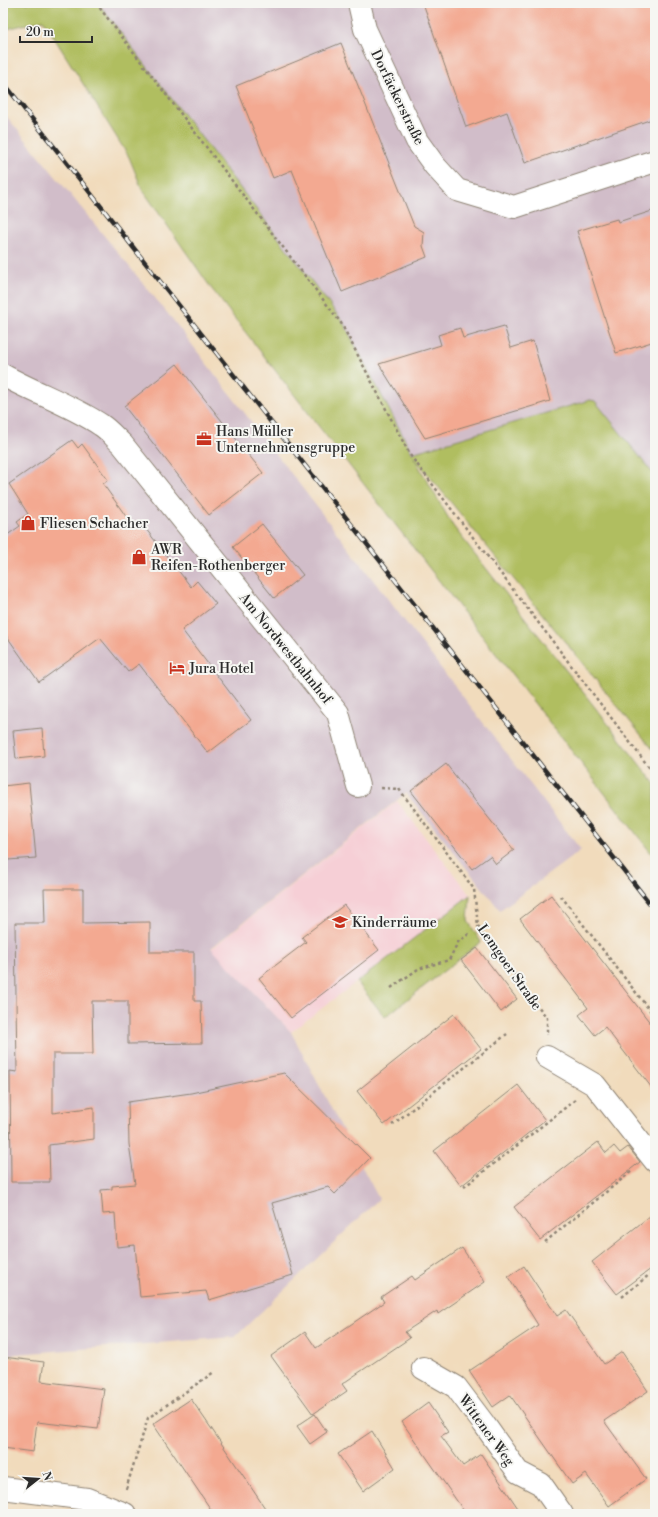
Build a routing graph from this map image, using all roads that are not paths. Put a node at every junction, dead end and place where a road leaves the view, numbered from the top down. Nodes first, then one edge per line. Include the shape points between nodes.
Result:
1 (359, 3) edge
2 (655, 161) edge
3 (3, 375) edge
4 (358, 786) road end
5 (547, 1057) road end
6 (653, 1158) edge
7 (423, 1368) dead end
8 (3, 1488) edge
9 (122, 1513) edge
10 (562, 1514) edge

1 - 2 street, Dorfäckerstraße via 364,30 417,141 457,190 514,207
3 - 4 street, Am Nordwestbahnhof via 79,412 103,426 122,444 338,713
5 - 6 street via 595,1085
7 - 10 street, Wittener Weg via 456,1387 518,1472 541,1484
8 - 9 street via 87,1499

